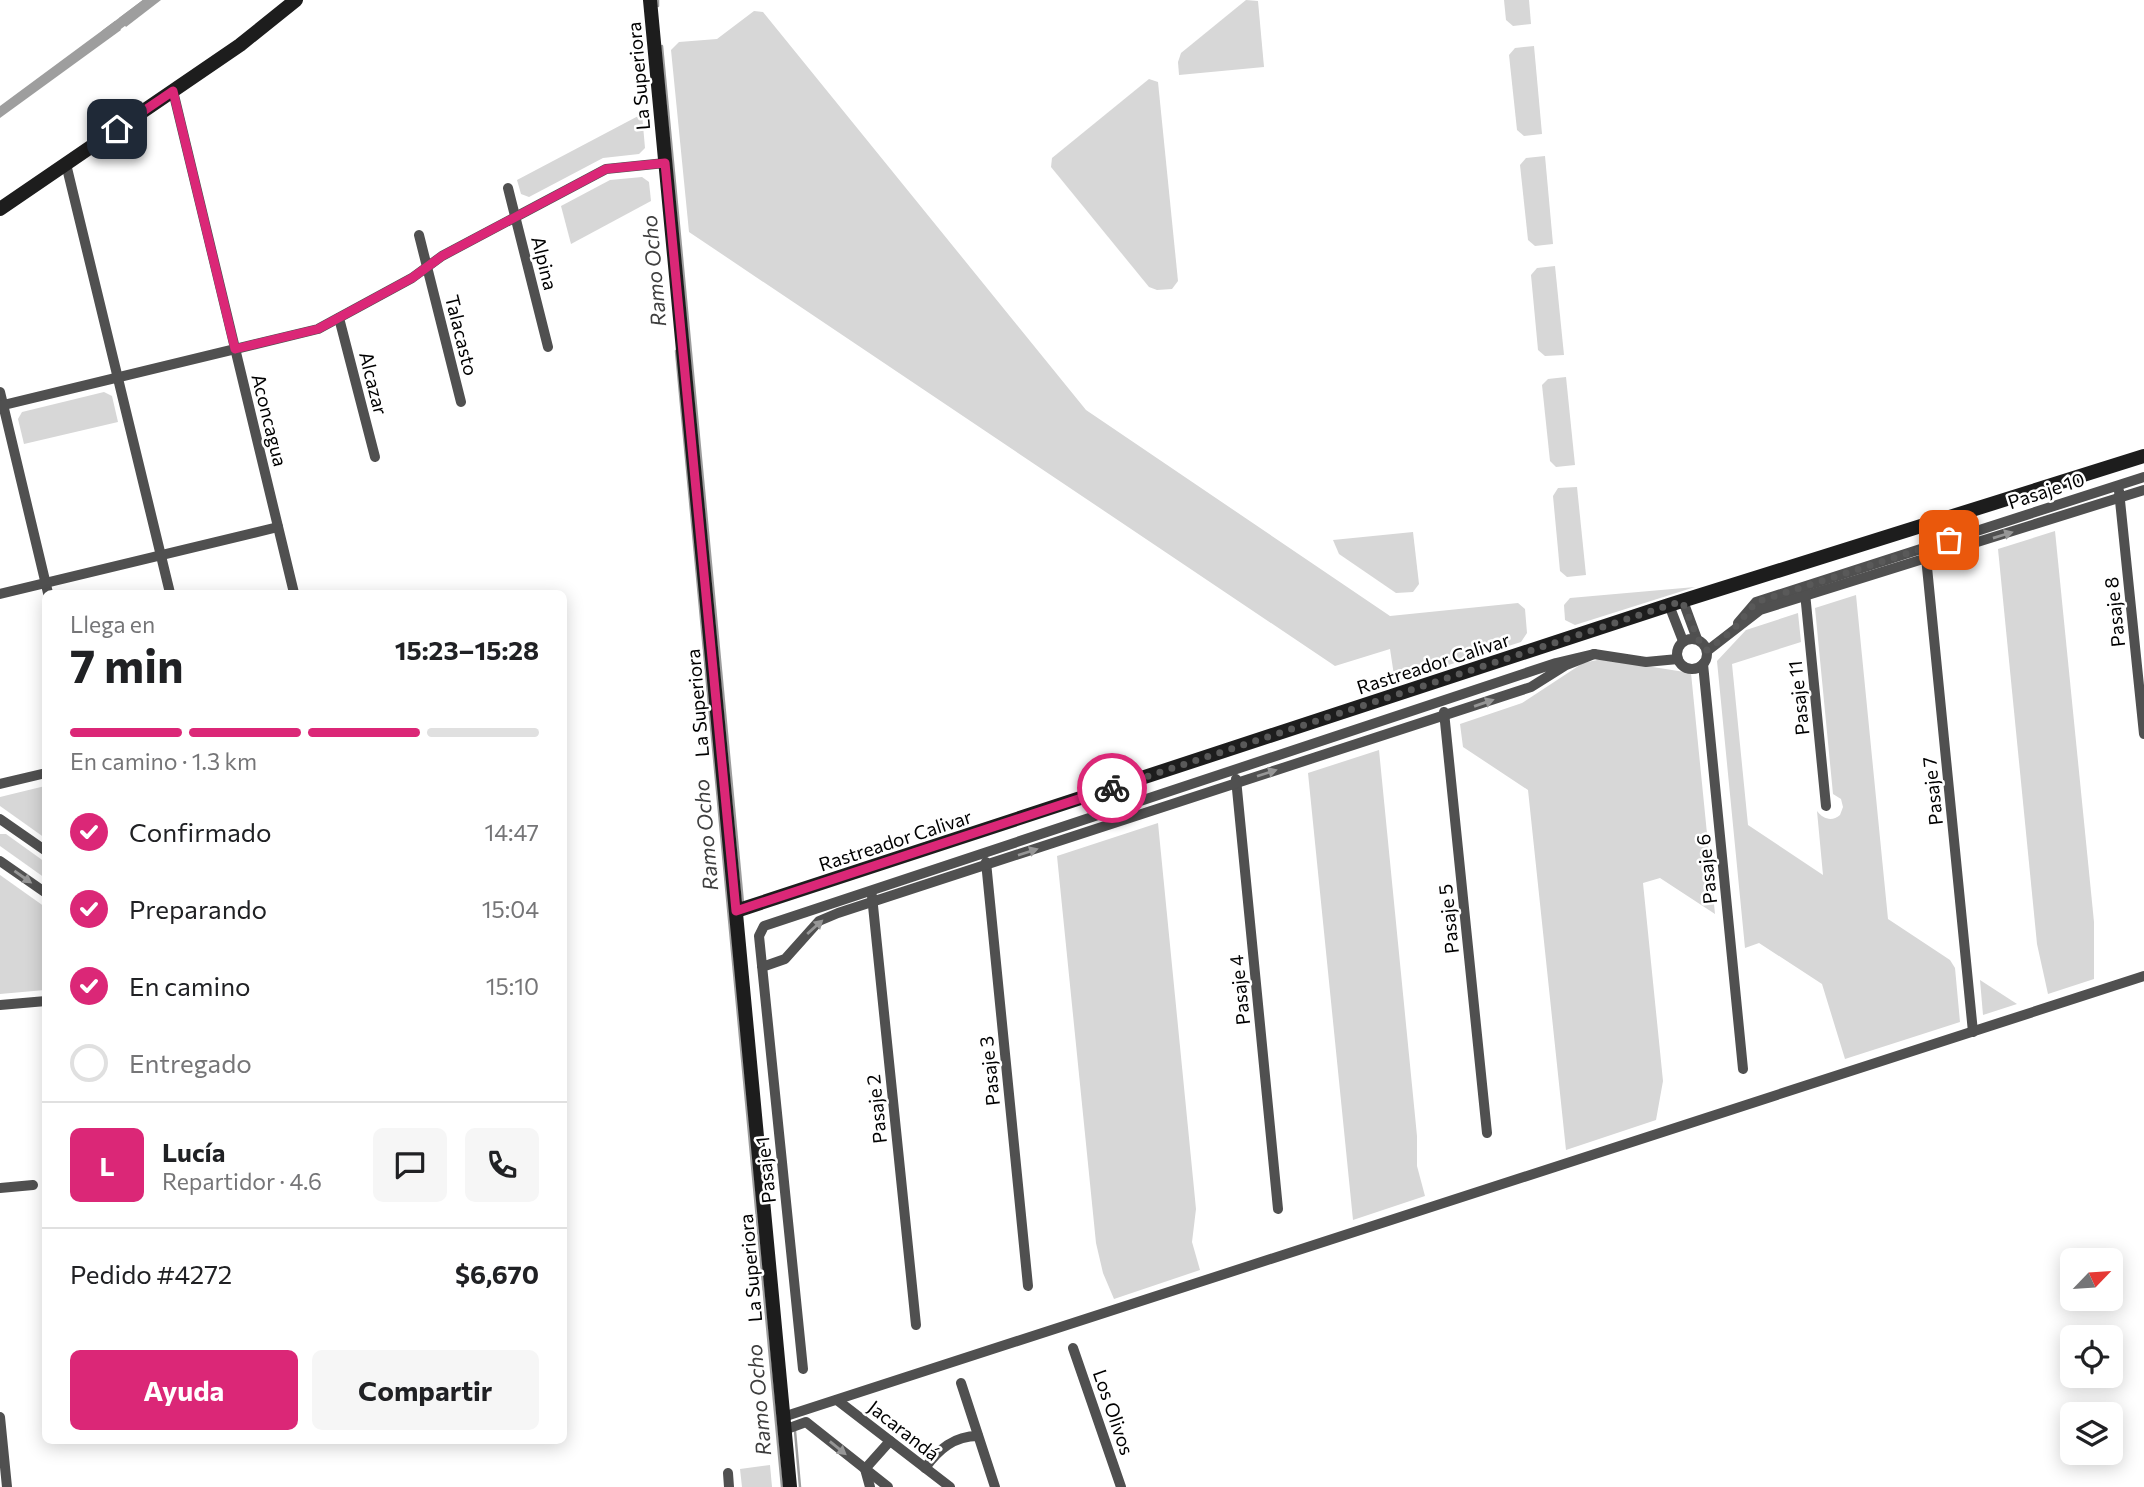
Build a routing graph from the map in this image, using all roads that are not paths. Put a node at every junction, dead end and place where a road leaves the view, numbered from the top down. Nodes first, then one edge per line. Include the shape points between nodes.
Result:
1 (296, 0) edge
2 (650, 0) edge
3 (173, 91) junction
4 (665, 163) junction
5 (66, 164) junction
6 (508, 188) dead end
7 (0, 209) edge
8 (515, 217) junction
9 (419, 235) dead end
10 (427, 267) junction
11 (339, 317) junction
12 (548, 347) dead end
13 (235, 349) junction
14 (118, 377) junction
15 (0, 392) edge
16 (461, 402) dead end
17 (2, 405) edge
18 (2144, 456) edge
19 (374, 457) dead end
20 (2144, 477) edge
21 (2119, 485) junction
22 (2144, 490) edge
23 (2120, 498) junction
24 (278, 527) junction
25 (1926, 553) junction
26 (161, 555) junction
27 (47, 588) edge
28 (169, 590) edge
29 (293, 590) edge
30 (1805, 591) junction
31 (0, 594) edge
32 (1676, 603) junction
33 (1698, 639) junction
34 (1683, 641) junction
35 (1707, 650) junction
36 (1594, 654) junction
37 (1678, 659) junction
38 (1703, 664) junction
39 (1443, 702) junction
40 (1445, 716) junction
41 (2144, 734) edge
42 (1235, 769) junction
43 (42, 774) edge
44 (1237, 783) junction
45 (0, 784) edge
46 (1826, 806) dead end
47 (0, 819) edge
48 (42, 848) edge
49 (985, 852) junction
50 (0, 861) edge
51 (987, 866) junction
52 (871, 889) junction
53 (42, 890) edge
54 (873, 902) junction
55 (736, 911) junction
56 (762, 967) junction
57 (2144, 976) edge
58 (42, 1001) edge
59 (0, 1005) edge
60 (1973, 1032) junction
61 (1744, 1069) dead end
62 (1487, 1133) dead end
63 (33, 1185) dead end
64 (0, 1188) edge
65 (1278, 1209) dead end
66 (1028, 1286) dead end
67 (916, 1325) dead end
68 (1073, 1348) dead end
69 (803, 1368) dead end
70 (961, 1383) dead end
71 (837, 1400) junction
72 (0, 1417) edge
73 (783, 1424) junction
74 (978, 1436) junction
75 (890, 1441) junction
76 (925, 1468) junction
77 (864, 1469) junction
78 (728, 1473) dead end
79 (7, 1487) edge
80 (729, 1487) edge
81 (790, 1487) edge
82 (870, 1487) edge
83 (888, 1487) edge
84 (950, 1487) edge
85 (995, 1487) edge
86 (1121, 1487) edge

1 - 3 street
2 - 4 street, La Superiora
3 - 5 street
3 - 13 street, Aconcagua
4 - 8 street via 606,169
4 - 55 street, La Superiora
5 - 7 street
5 - 14 street
6 - 8 street, Alpina
8 - 10 street
8 - 12 street, Alpina
9 - 10 street, Talacasto
10 - 11 street
10 - 16 street, Talacasto
11 - 13 street via 318,329
11 - 19 street, Alcazar
13 - 14 street
13 - 24 street, Aconcagua
14 - 17 street
14 - 26 street
15 - 17 street
17 - 27 street
18 - 32 street, Rastreador Calivar
20 - 21 street, Pasaje 10
21 - 23 street, Pasaje 8
21 - 25 street, Pasaje 10
22 - 23 street, Pasaje 10
25 -> 23 street, Pasaje 10
23 - 41 street, Pasaje 8
24 - 26 street
24 - 29 street, Aconcagua
25 - 30 street, Pasaje 10
25 - 60 street, Pasaje 7
26 - 27 street
26 - 28 street
27 - 31 street
30 - 35 street, Pasaje 10 via 1760,610
30 - 46 street, Pasaje 11
32 - 33 street
32 - 34 street
32 - 55 street, Rastreador Calivar
33 - 34 street
33 - 35 street
34 - 37 street via 1677,649
35 - 38 street
36 - 37 street via 1646,662
36 - 39 street
40 -> 36 street via 1531,687
37 - 38 street via 1689,669
38 - 61 street, Pasaje 6
39 - 40 street, Pasaje 5
39 - 42 street
44 -> 40 street
40 - 62 street, Pasaje 5
42 - 44 street, Pasaje 4
42 - 49 street
43 - 45 street
51 -> 44 street
44 - 65 street, Pasaje 4
47 - 48 street
49 - 51 street, Pasaje 3
49 - 52 street
50 -> 53 street
51 - 54 street
51 - 66 street, Pasaje 3
52 - 54 street, Pasaje 2
52 - 56 street via 764,926 758,936
56 -> 54 street via 785,960 819,921
54 - 67 street, Pasaje 2
55 - 73 street, La Superiora
56 - 69 street, Pasaje 1
57 - 60 street
58 - 59 street
60 - 71 street
63 - 64 street
68 - 86 street, Los Olivos
70 - 74 street
71 - 73 street
71 - 75 street, Jacarandá
72 - 79 street
73 -> 77 street via 806,1422
73 - 81 street, La Superiora
74 - 76 street via 944,1446
74 - 85 street
75 - 76 street, Jacarandá
75 - 77 street
76 - 84 street, Jacarandá
77 - 82 street
77 - 83 street
78 - 80 street

